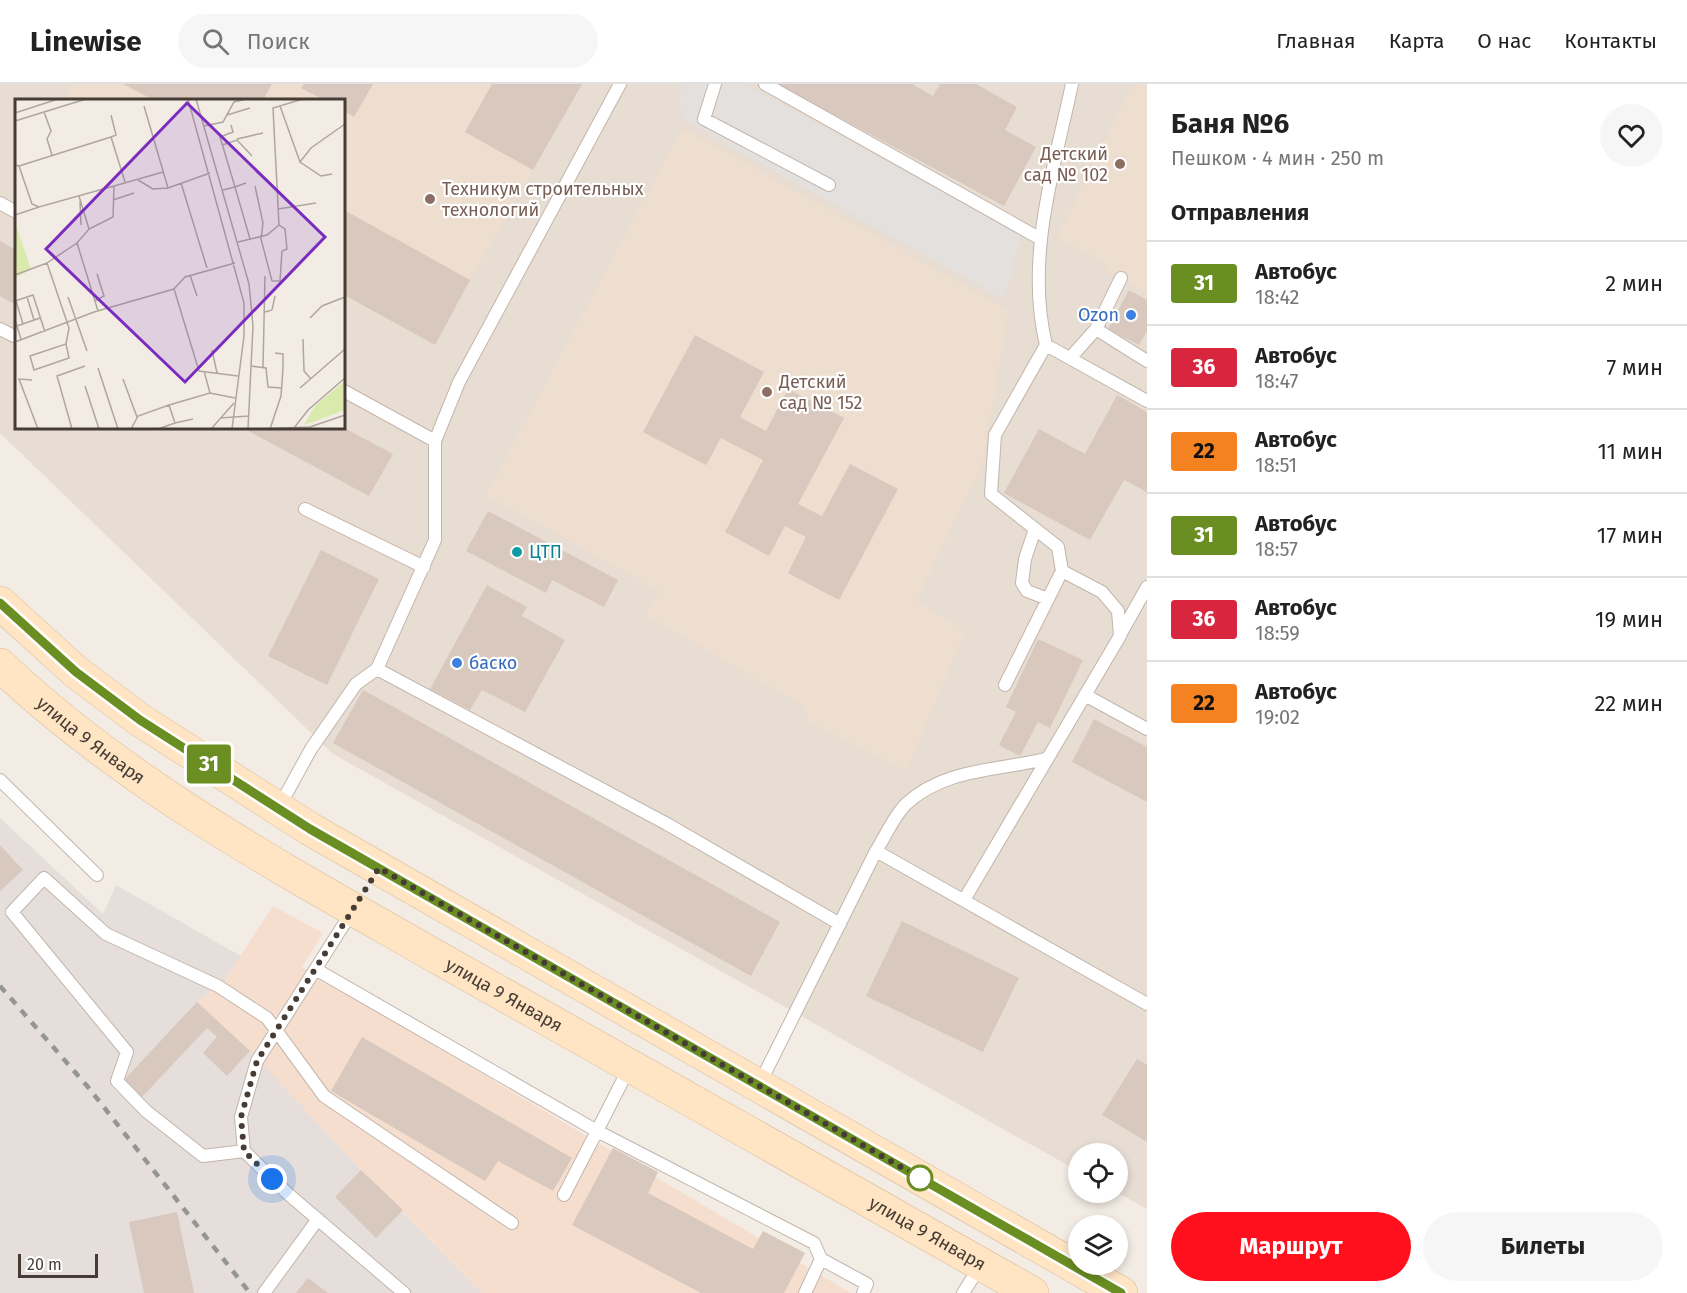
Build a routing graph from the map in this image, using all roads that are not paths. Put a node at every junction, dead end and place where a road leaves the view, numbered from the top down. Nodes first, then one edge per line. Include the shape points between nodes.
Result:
1 (620, 84) edge
2 (715, 84) edge
3 (765, 84) edge
4 (1072, 84) edge
5 (829, 185) dead end
6 (0, 203) edge
7 (15, 211) edge
8 (1039, 238) junction
9 (1121, 278) dead end
10 (0, 329) edge
11 (1096, 329) junction
12 (14, 336) dead end
13 (1046, 345) junction
14 (1071, 357) junction
15 (1147, 361) edge
16 (345, 392) edge
17 (1147, 401) edge
18 (435, 441) junction
19 (304, 509) dead end
20 (1035, 529) junction
21 (424, 567) junction
22 (1062, 571) junction
23 (1147, 587) edge
24 (1048, 599) junction
25 (0, 603) edge
26 (1120, 636) junction
27 (0, 665) edge
28 (377, 669) junction
29 (1005, 686) dead end
30 (1086, 695) junction
31 (1147, 729) edge
32 (1045, 759) junction
33 (0, 780) edge
34 (278, 808) junction
35 (876, 851) junction
36 (379, 868) junction
37 (97, 875) dead end
38 (964, 900) junction
39 (353, 909) junction
40 (840, 924) junction
41 (317, 970) junction
42 (1147, 1005) edge
43 (277, 1030) junction
44 (630, 1067) junction
45 (759, 1086) junction
46 (597, 1131) junction
47 (244, 1151) junction
48 (564, 1195) dead end
49 (318, 1219) junction
50 (512, 1223) dead end
51 (821, 1259) junction
52 (981, 1264) junction
53 (264, 1293) edge
54 (404, 1293) edge
55 (805, 1293) edge
56 (863, 1293) edge
57 (963, 1293) edge
58 (1032, 1293) edge
59 (1121, 1293) edge

1 - 18 lane via 459,382
2 - 5 lane via 704,119
3 - 8 lane
4 - 8 lane
6 - 7 lane
8 - 13 lane via 1038,313
9 - 11 lane
10 - 12 lane
11 - 14 lane
11 - 15 lane
13 - 14 lane
13 - 20 lane via 995,435 991,494
14 - 17 lane
16 - 18 lane
18 - 21 lane via 435,540
19 - 21 lane
20 - 22 lane via 1058,547
20 - 24 lane via 1022,583 1027,591
21 - 28 lane
22 - 24 lane
22 - 26 lane via 1102,592 1118,611
23 - 26 lane
24 - 29 lane
25 - 34 main road via 76,672 140,720
26 - 30 lane
27 - 39 main road, улица 9 Января via 44,707 131,773
28 - 34 lane via 356,684 311,749
28 - 40 lane via 667,824
30 - 31 lane
30 - 32 lane
32 - 35 lane via 977,770 939,781 905,805
32 - 38 lane
33 - 37 lane
34 - 36 main road
35 - 38 lane
35 - 40 lane
36 - 39 main road
36 - 45 main road
38 - 42 lane
39 - 41 lane
39 - 44 main road, улица 9 Января
40 - 45 lane
41 - 43 lane
41 - 46 lane
43 - 47 lane via 257,1061 241,1117
43 - 47 lane via 267,1017 218,986 105,933 44,879 12,912 127,1052 117,1081 138,1104 203,1156
43 - 50 lane via 324,1096
44 - 46 lane
44 - 52 main road, улица 9 Января
45 - 59 main road
46 - 48 lane
46 - 51 lane via 814,1243
47 - 49 lane
49 - 53 lane
49 - 54 lane
51 - 55 lane
51 - 56 lane via 867,1284
52 - 57 lane
52 - 58 main road, улица 9 Января

